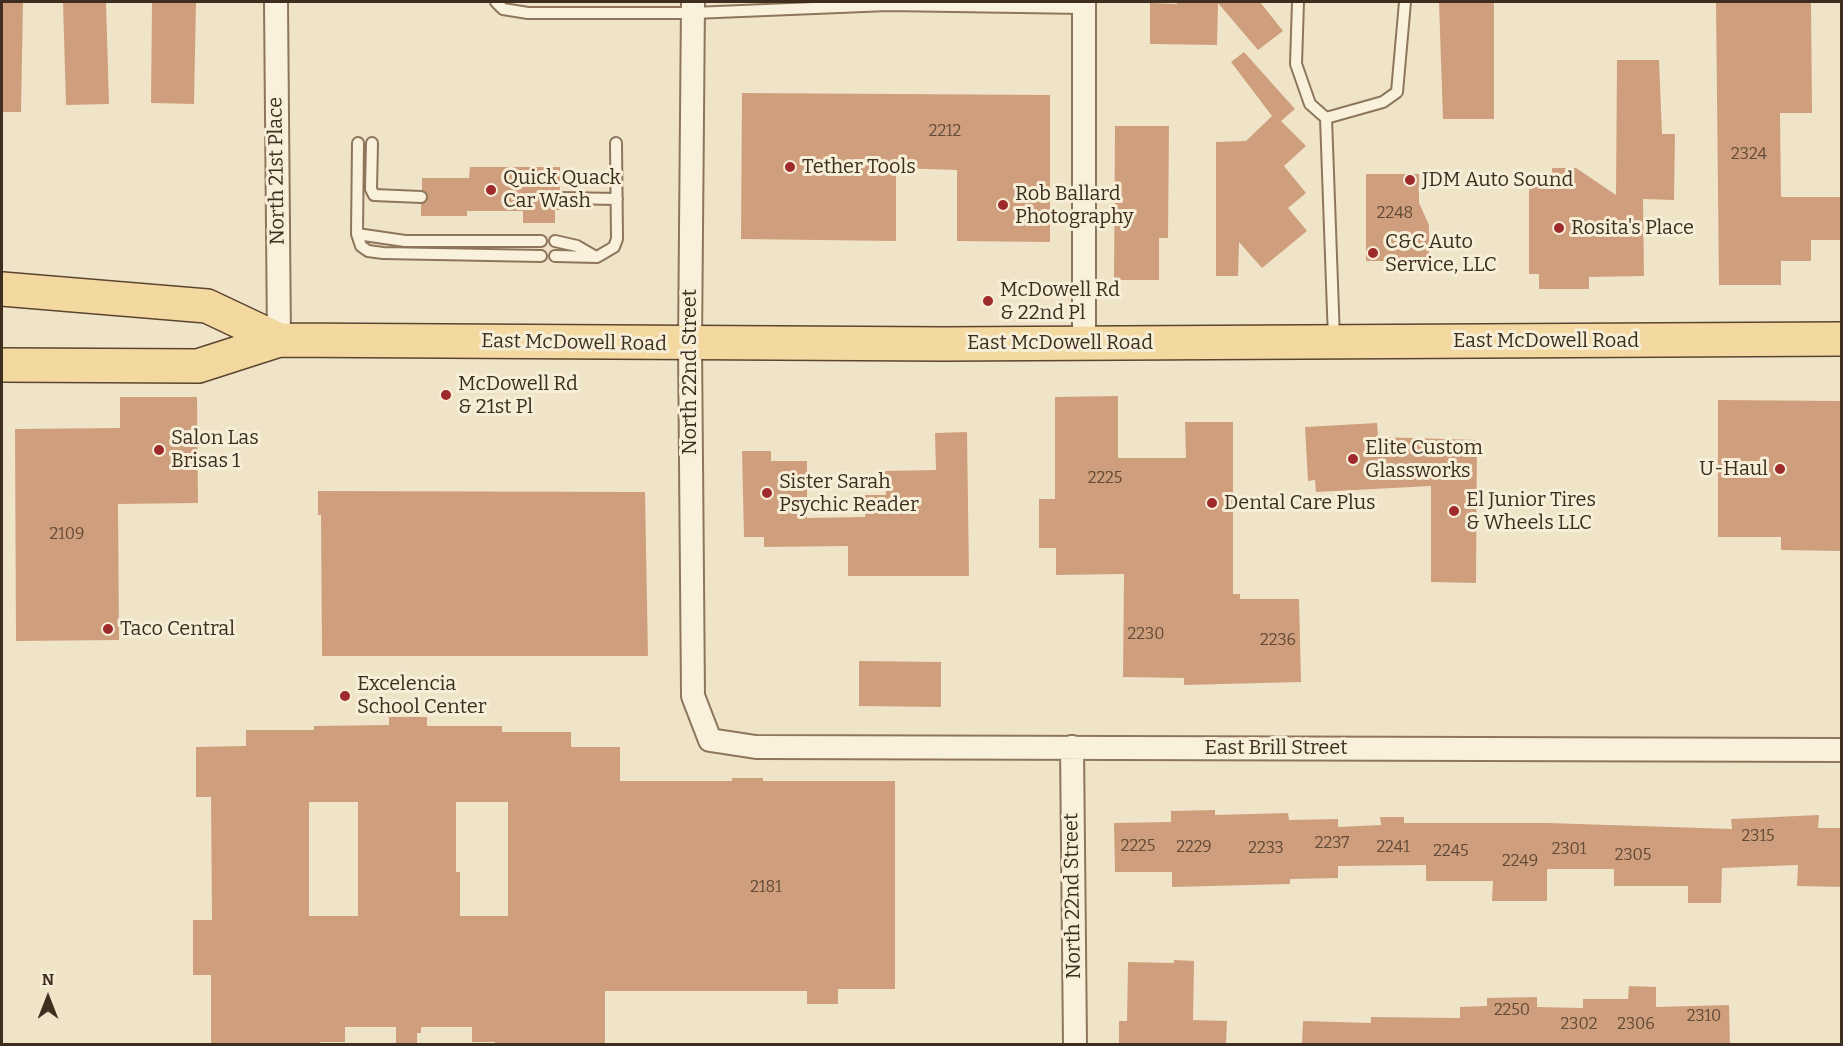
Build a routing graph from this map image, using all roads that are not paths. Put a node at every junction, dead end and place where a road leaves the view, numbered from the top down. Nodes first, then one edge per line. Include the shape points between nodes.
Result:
1 (276, 2) edge
2 (496, 2) edge
3 (1298, 2) edge
4 (1405, 2) edge
5 (888, 3) edge
6 (1084, 4) edge
7 (693, 7) edge
8 (1326, 118) junction
9 (358, 143) dead end
10 (372, 143) dead end
11 (616, 143) dead end
12 (422, 197) dead end
13 (560, 198) dead end
14 (617, 199) junction
15 (357, 234) junction
16 (541, 241) dead end
17 (555, 242) dead end
18 (541, 256) dead end
19 (555, 256) dead end
20 (597, 257) junction
21 (2, 289) edge
22 (1842, 339) edge
23 (279, 340) junction
24 (1334, 342) junction
25 (1084, 343) junction
26 (690, 344) junction
27 (2, 365) edge
28 (710, 740) joint
29 (1072, 747) junction
30 (1842, 750) edge
31 (1075, 1044) edge

1 - 23 street, North 21st Place
2 - 7 lane via 504,9 528,13
3 - 8 lane via 1296,63 1310,104
4 - 8 lane via 1397,92 1383,102
5 - 6 lane
5 - 7 lane
6 - 25 street
7 - 26 street, North 22nd Street
8 - 24 lane
9 - 15 lane
10 - 12 lane via 374,195
11 - 14 lane
13 - 14 lane
14 - 20 lane via 617,239 614,247
15 - 16 lane via 405,241
15 - 18 lane via 361,246 382,253
17 - 20 lane via 578,246
19 - 20 lane
21 - 23 main road, East McDowell Road via 207,306
22 - 24 main road, East McDowell Road
23 - 26 main road, East McDowell Road
23 - 27 main road, East McDowell Road via 198,366
24 - 25 main road, East McDowell Road
25 - 26 main road, East McDowell Road
26 - 28 street, North 22nd Street via 693,696
28 - 29 street, East Brill Street via 756,747
29 - 30 street, East Brill Street
29 - 31 street, North 22nd Street

